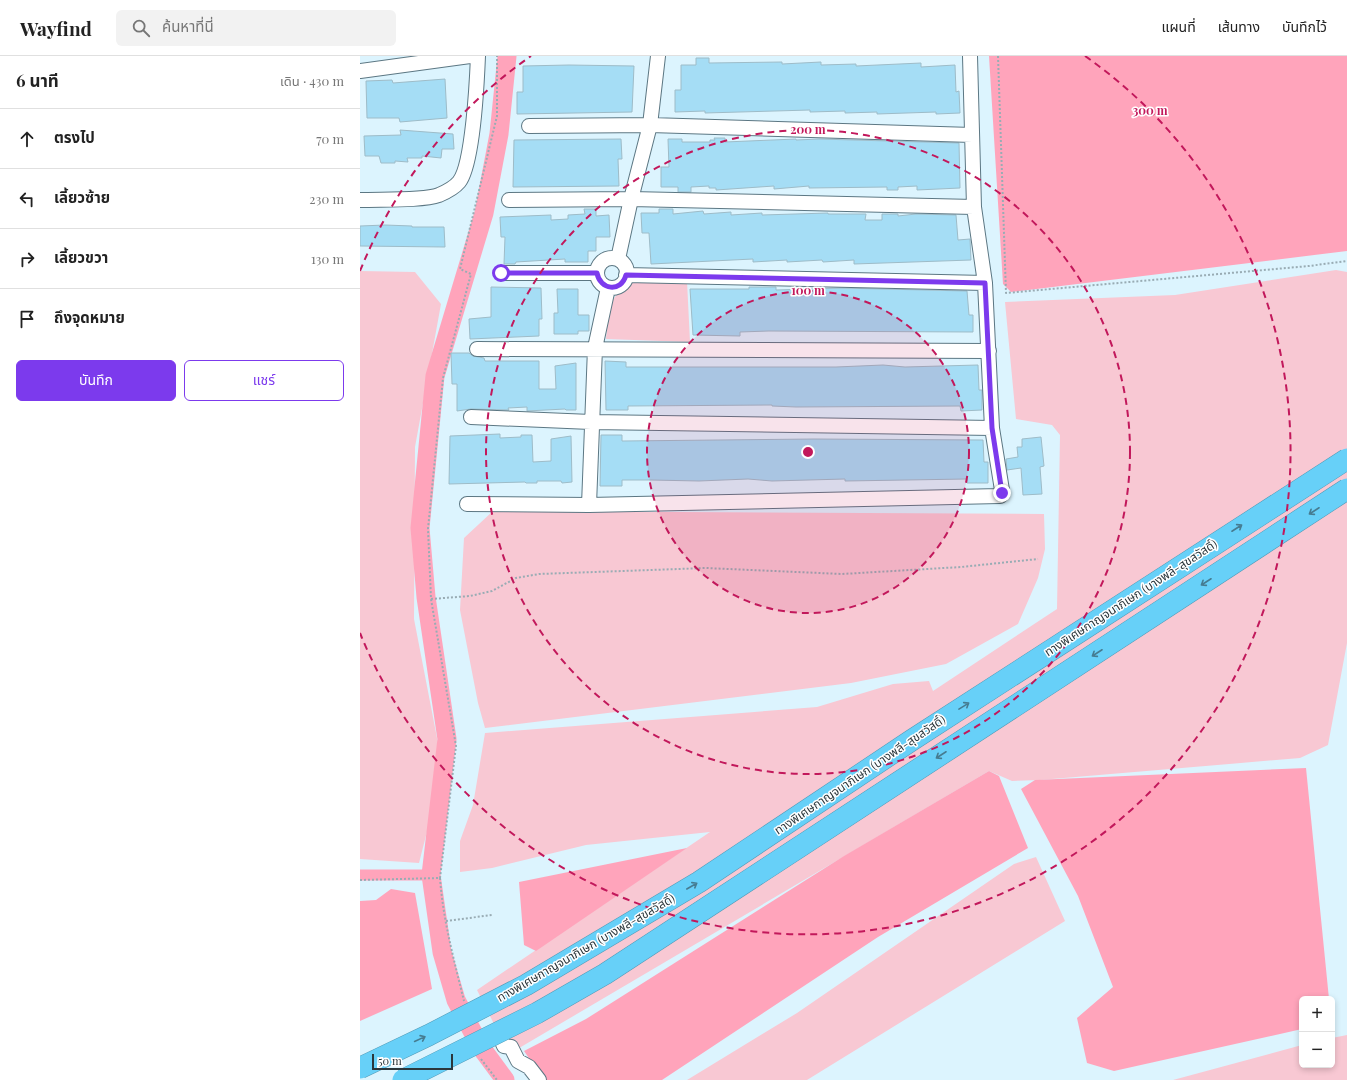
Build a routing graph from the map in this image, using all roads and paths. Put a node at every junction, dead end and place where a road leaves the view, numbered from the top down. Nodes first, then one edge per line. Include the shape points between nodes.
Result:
1 (470, 56) edge
2 (478, 56) edge
3 (497, 56) edge
4 (658, 56) edge
5 (970, 56) edge
6 (998, 56) edge
7 (360, 72) edge
8 (650, 125) junction
9 (528, 126) dead end
10 (972, 135) junction
11 (631, 199) junction
12 (360, 200) edge
13 (509, 200) dead end
14 (974, 207) junction
15 (618, 260) junction
16 (1347, 261) edge
17 (501, 273) dead end
18 (597, 273) junction
19 (626, 275) junction
20 (985, 283) junction
21 (608, 288) junction
22 (595, 348) junction
23 (477, 349) dead end
24 (989, 351) junction
25 (471, 417) dead end
26 (590, 422) junction
27 (992, 428) junction
28 (1347, 459) edge
29 (1347, 489) edge
30 (467, 504) dead end
31 (589, 505) junction
32 (1038, 559) dead end
33 (431, 599) junction
34 (440, 878) junction
35 (360, 880) edge
36 (492, 915) dead end
37 (446, 921) junction
38 (467, 1007) dead end
39 (498, 1033) junction
40 (481, 1059) dead end
41 (360, 1068) edge
42 (403, 1080) edge
43 (497, 1080) edge
44 (539, 1080) edge

1 - 7 street
2 - 12 street via 475,107 466,165 460,181 450,190 437,196
3 - 33 path via 497,116 460,269 471,274 443,378 428,529
4 - 8 street
5 - 10 street
6 - 16 path via 1006,293
8 - 9 street
8 - 10 street
8 - 11 street
10 - 14 street
11 - 13 street
11 - 14 street
11 - 15 street
14 - 20 street
15 - 18 street via 613,258 604,261
15 - 19 street via 625,266
17 - 18 street
18 - 21 street via 600,282
19 - 20 street
19 - 21 street via 622,284
20 - 24 street
21 - 22 street
22 - 23 street
22 - 24 street
22 - 26 street
24 - 27 street
25 - 26 street
26 - 27 street
26 - 31 street
27 - 31 street via 1002,490 1002,495 998,498
41 -> 28 highway, ทางพิเศษกาญจนาภิเษก (บางพลี-สุขสวัสดิ์), bridge via 526,985 699,882 912,740
29 -> 39 highway, ทางพิเศษกาญจนาภิเษก (บางพลี-สุขสวัสดิ์), bridge via 605,974
30 - 31 street
32 - 33 path via 961,567 842,574 706,568 539,574 516,578 492,591 470,596
33 - 34 path via 456,746
34 - 35 path
34 - 37 path
36 - 37 path
37 - 38 path
39 - 42 highway, ทางพิเศษกาญจนาภิเษก (บางพลี-สุขสวัสดิ์), bridge
39 - 44 street via 504,1046 511,1048 518,1061 529,1067
40 - 43 path

